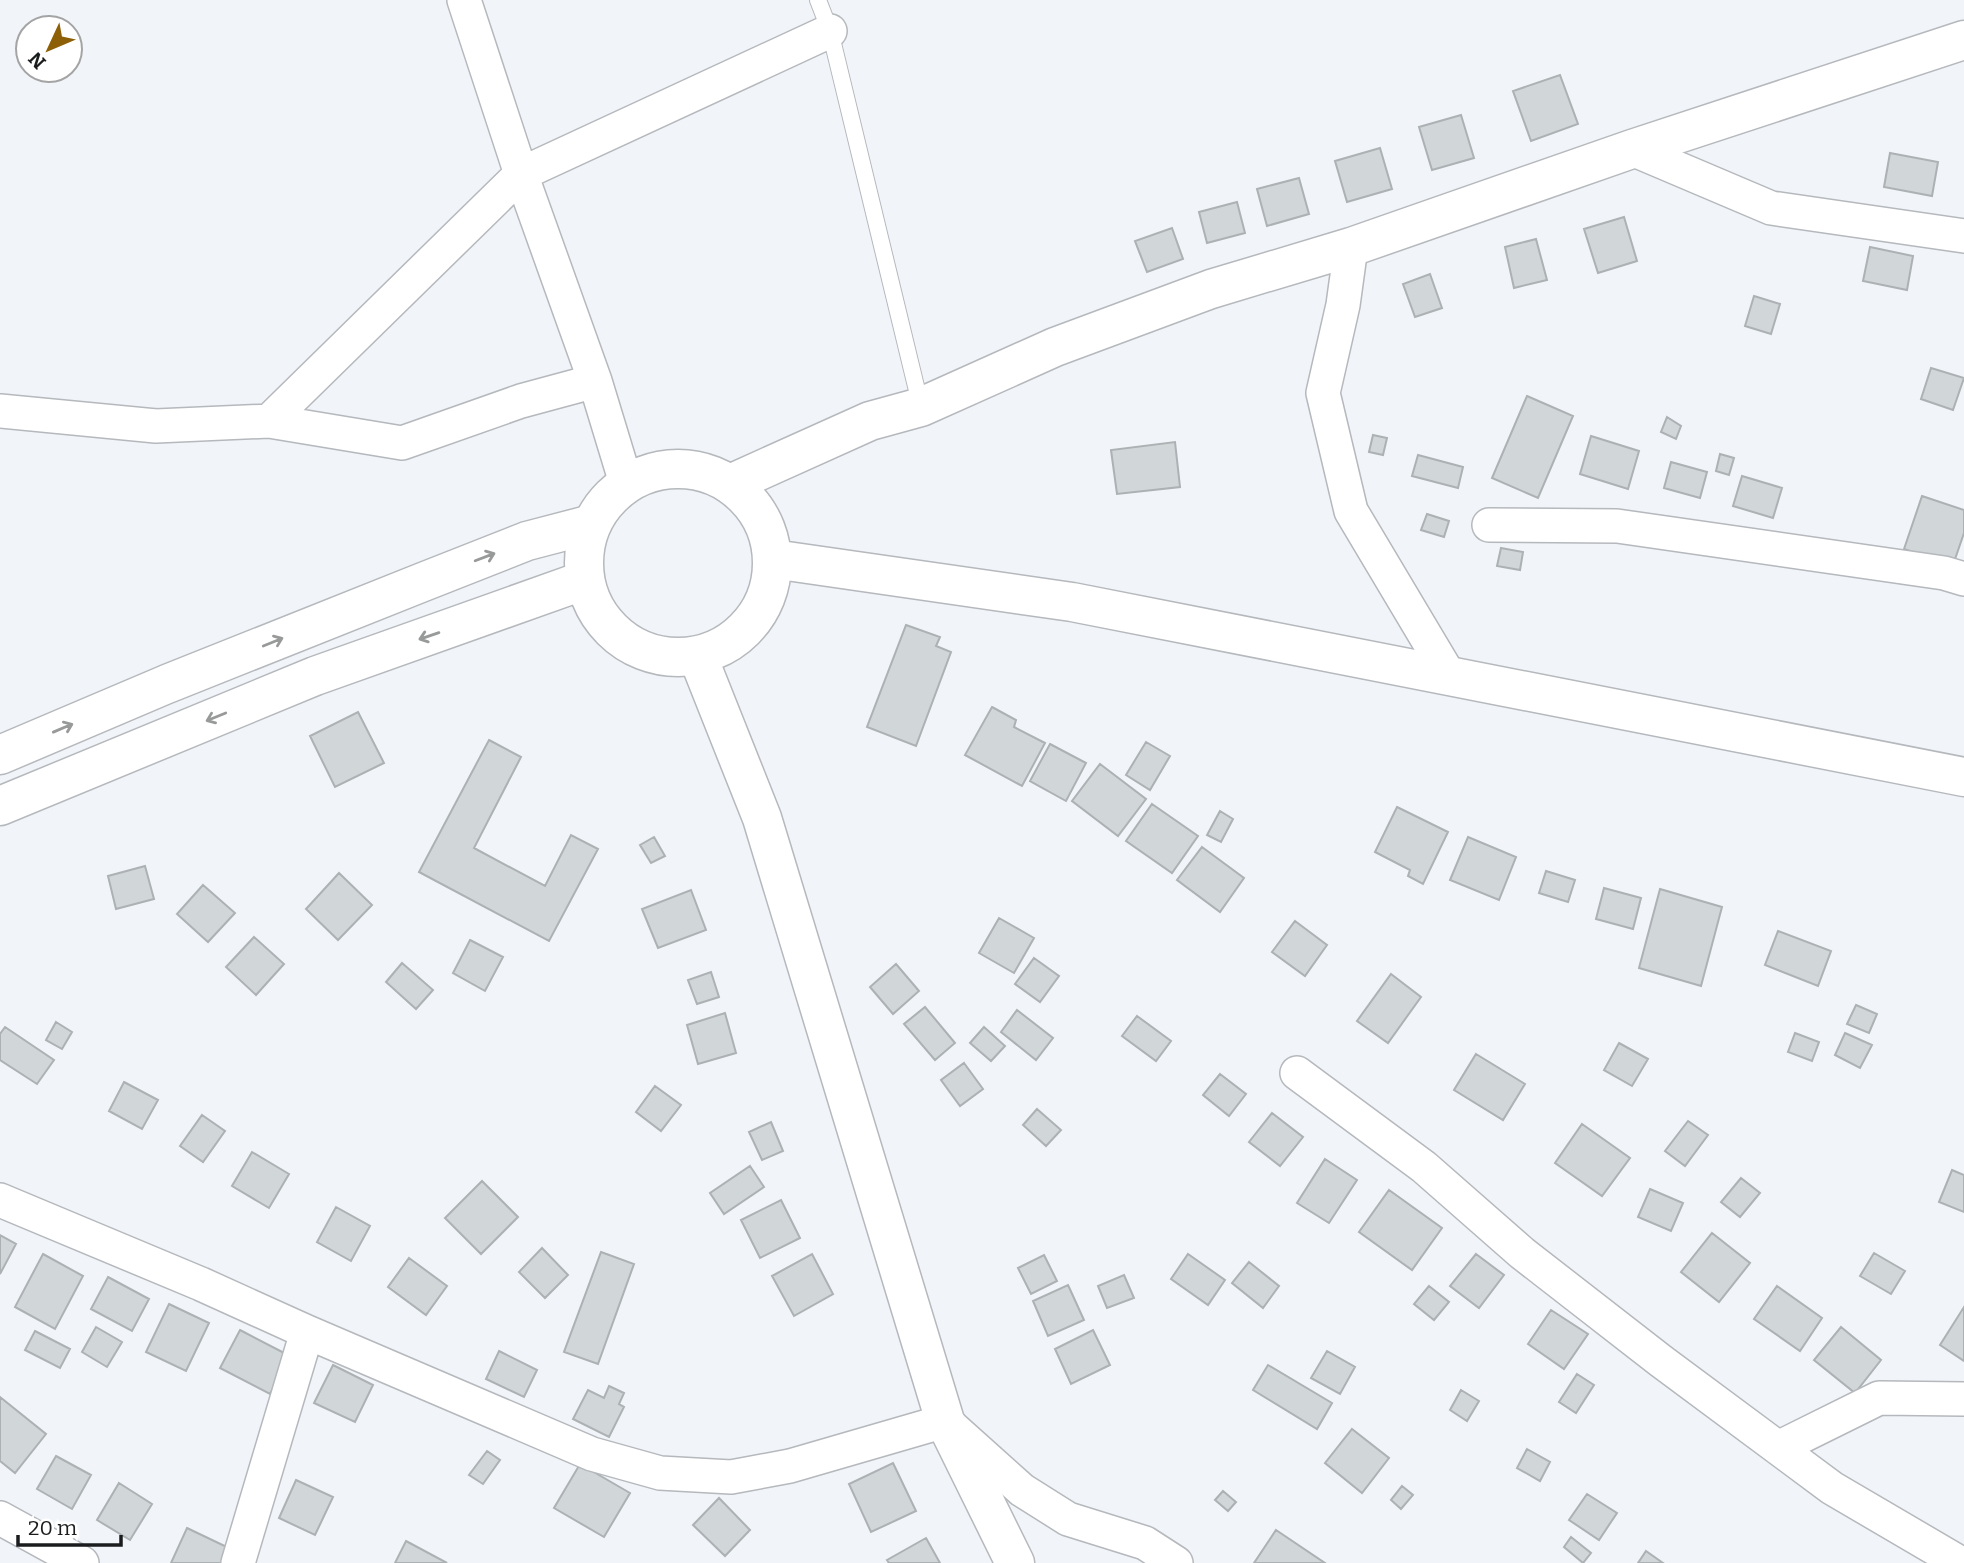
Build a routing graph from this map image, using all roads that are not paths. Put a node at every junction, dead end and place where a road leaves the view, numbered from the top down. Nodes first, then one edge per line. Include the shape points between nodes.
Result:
1 (464, 0) edge
2 (818, 0) edge
3 (830, 32) junction
4 (1964, 40) edge
5 (1632, 149) junction
6 (521, 174) junction
7 (1964, 236) edge
8 (1351, 247) junction
9 (595, 381) junction
10 (921, 407) junction
11 (0, 411) edge
12 (269, 421) junction
13 (626, 483) junction
14 (730, 484) junction
15 (592, 524) junction
16 (1489, 525) dead end
17 (773, 559) junction
18 (1964, 579) edge
19 (585, 580) junction
20 (698, 657) junction
21 (1450, 677) junction
22 (0, 755) edge
23 (1964, 777) edge
24 (0, 806) edge
25 (1297, 1073) dead end
26 (0, 1200) edge
27 (307, 1332) junction
28 (1964, 1399) edge
29 (945, 1421) junction
30 (1777, 1448) junction
31 (0, 1518) edge
32 (82, 1563) edge
33 (238, 1563) edge
34 (1015, 1563) edge
35 (1176, 1563) edge
36 (1960, 1563) edge

1 - 6 street
2 - 3 lane
3 - 6 street
3 - 10 lane
4 - 5 main road
5 - 7 street via 1771,208
5 - 8 main road
6 - 9 street
6 - 12 street
8 - 10 main road via 1212,289 1081,337
8 - 21 street via 1323,393 1351,511
9 - 12 street via 521,401 402,443
9 - 13 street
10 - 14 main road via 870,421
11 - 12 street via 156,426
13 - 14 main road via 651,472 678,468 705,472
13 - 15 main road via 606,501
14 - 17 main road via 752,504 767,530
15 - 19 main road via 584,551
22 -> 15 main road via 457,568 527,541
16 - 18 street via 1617,526
17 - 20 main road via 769,592 754,621 729,643
17 - 21 main road via 1072,603
19 - 20 main road via 596,609 614,632 640,649 669,657
19 -> 24 main road via 315,676
20 - 29 main road via 762,818
21 - 23 main road
25 - 30 street via 1424,1167 1522,1253
26 - 27 street
27 - 29 street via 592,1454 660,1473 731,1477 790,1466
27 - 33 street
28 - 30 street via 1880,1398
29 - 34 main road
29 - 35 street via 1022,1490 1068,1519 1145,1543
30 - 36 street via 1832,1488
31 - 32 street

